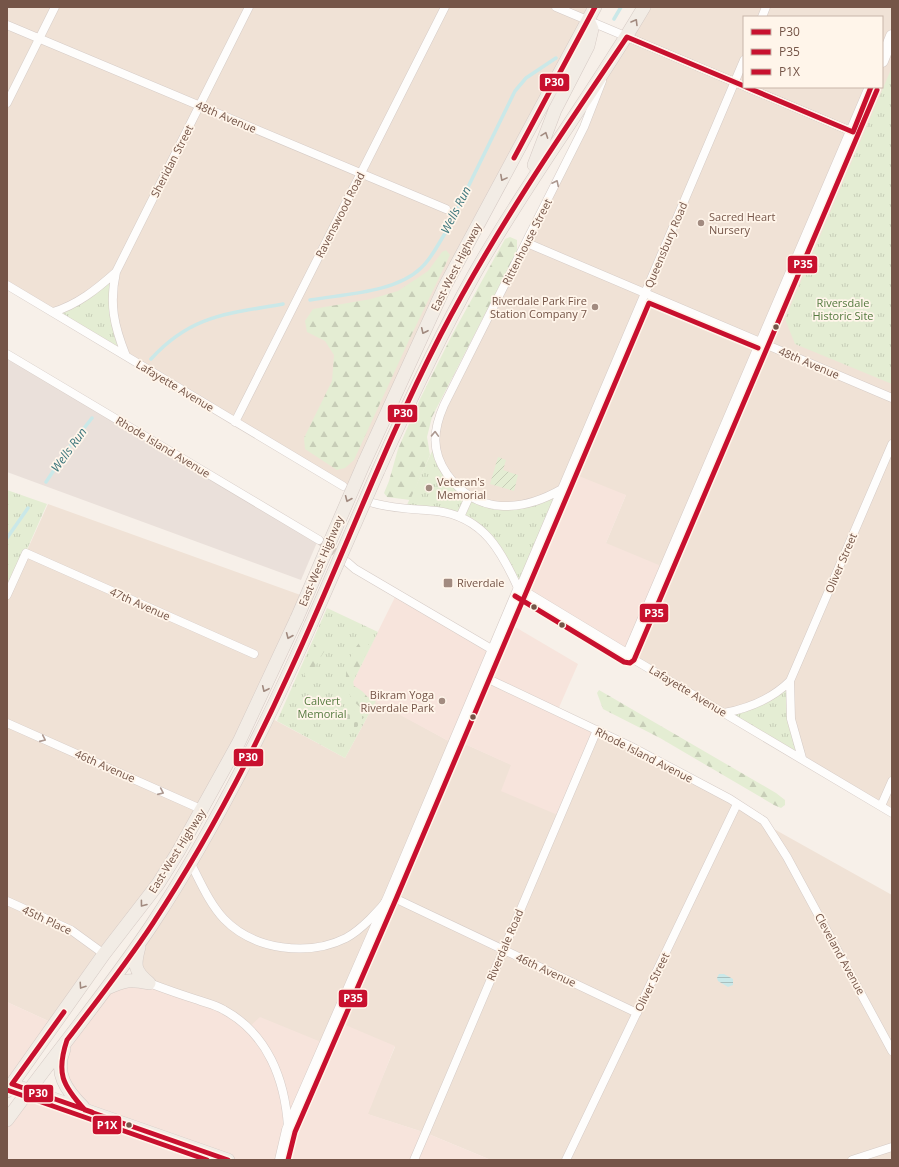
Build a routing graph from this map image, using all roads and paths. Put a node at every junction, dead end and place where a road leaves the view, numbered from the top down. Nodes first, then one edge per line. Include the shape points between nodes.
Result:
1 (55, 7) edge
2 (249, 7) edge
3 (445, 7) edge
4 (556, 7) edge
5 (595, 7) edge
6 (644, 7) edge
7 (588, 20) junction
8 (7, 25) edge
9 (892, 36) edge
10 (626, 37) junction
11 (39, 39) junction
12 (883, 58) edge
13 (743, 62) edge
14 (607, 66) junction
15 (735, 82) junction
16 (743, 85) edge
17 (750, 88) edge
18 (871, 88) edge
19 (7, 103) edge
20 (199, 106) junction
21 (853, 132) junction
22 (361, 174) junction
23 (520, 198) junction
24 (446, 209) dead end
25 (527, 243) junction
26 (116, 272) junction
27 (7, 285) edge
28 (645, 294) junction
29 (53, 312) junction
30 (761, 342) junction
31 (7, 354) edge
32 (126, 356) junction
33 (892, 398) edge
34 (235, 422) junction
35 (892, 444) edge
36 (343, 486) dead end
37 (562, 489) junction
38 (469, 498) junction
39 (373, 503) dead end
40 (460, 517) junction
41 (319, 540) tunnel mouth
42 (347, 562) tunnel mouth
43 (519, 590) junction
44 (7, 595) edge
45 (493, 650) junction
46 (254, 654) dead end
47 (628, 656) junction
48 (482, 676) junction
49 (790, 681) junction
50 (724, 713) junction
51 (7, 723) edge
52 (596, 730) junction
53 (802, 758) junction
54 (892, 781) edge
55 (737, 804) junction
56 (882, 806) junction
57 (203, 810) junction
58 (892, 812) edge
59 (787, 857) joint
60 (190, 862) junction
61 (390, 896) junction
62 (7, 901) edge
63 (140, 941) junction
64 (503, 950) junction
65 (104, 954) junction
66 (149, 983) junction
67 (106, 988) junction
68 (636, 1013) junction
69 (68, 1040) junction
70 (892, 1051) edge
71 (9, 1086) edge
72 (29, 1090) junction
73 (85, 1110) junction
74 (7, 1120) edge
75 (288, 1130) junction
76 (892, 1147) edge
77 (228, 1160) edge
78 (281, 1160) edge
79 (414, 1160) edge
80 (566, 1160) edge
81 (852, 1160) edge

1 - 11 street
2 - 20 street, Sheridan Street
3 - 22 street, Ravenswood Road
4 - 7 street
5 - 7 main road, East-West Highway
10 -> 6 main road, East-West Highway
7 - 10 street
23 -> 7 main road via 555,110 588,46 592,29
7 -> 57 main road, East-West Highway, bridge via 445,286 246,728
8 - 11 street, 48th Avenue
9 - 12 street
10 - 14 main road, East-West Highway
10 - 15 street
11 - 19 street
11 - 20 street, 48th Avenue
13 - 15 street, Queensbury Road
14 - 23 main road, East-West Highway
25 -> 14 street, Rittenhouse Street via 584,127
15 - 16 street
15 - 28 street, Queensbury Road
17 - 21 street
18 - 21 street
20 - 22 street, 48th Avenue
20 - 26 street, Sheridan Street
21 - 30 street
22 - 24 street, 48th Avenue
22 - 34 street, Ravenswood Road
23 - 60 main road, East-West Highway, bridge via 440,336 256,744
25 - 28 street, 48th Avenue
38 -> 25 street, Rittenhouse Street via 453,482 442,465 435,444 436,425
26 - 29 street, Sheridan Street via 81,300
26 - 32 street, Sheridan Street via 112,310
27 - 29 street, Lafayette Avenue
28 - 30 street, 48th Avenue
28 - 37 street, Queensbury Road
29 - 32 street, Lafayette Avenue
30 - 33 street, 48th Avenue
30 - 47 street
31 - 41 street, Rhode Island Avenue
32 - 34 street, Lafayette Avenue
34 - 36 street, Lafayette Avenue
35 - 49 street, Oliver Street
37 - 38 street via 546,498 512,505 487,504
37 - 43 street, Queensbury Road
38 - 40 street
39 - 40 street via 395,508 443,512
40 - 43 street via 477,526 499,549
42 - 45 street
43 - 45 street, Queensbury Road
43 - 47 street, Lafayette Avenue
44 - 46 street, 47th Avenue via 26,553
45 - 48 street, Queensbury Road
47 - 50 street, Lafayette Avenue
48 - 52 street, Rhode Island Avenue
48 - 61 street, Queensbury Road
49 - 50 street, Oliver Street via 762,701
49 - 53 street, Oliver Street via 791,719
50 - 53 street, Lafayette Avenue
51 -> 57 street, 46th Avenue
52 - 55 street, Rhode Island Avenue
52 - 64 street, Riverdale Road
53 - 56 street, Lafayette Avenue
54 - 56 street
55 - 59 street, Rhode Island Avenue via 764,821
55 - 68 street, Oliver Street
56 - 58 street, Lafayette Avenue
57 -> 65 main road, East-West Highway via 158,884
59 - 70 street, Cleveland Avenue
60 - 61 street via 212,904 223,918 252,939 279,946 320,948 345,939 377,913
60 - 63 main road, East-West Highway
61 - 64 street, 46th Avenue
61 - 75 street, Queensbury Road
62 - 65 street, 45th Place via 72,930
63 - 66 main road via 135,965
63 - 67 main road, East-West Highway
64 - 68 street, 46th Avenue
64 - 79 street, Riverdale Road
65 -> 71 main road, East-West Highway
66 - 67 main road via 123,980
66 - 75 street via 222,1009 246,1025 265,1048 274,1065 286,1103
67 - 69 main road, East-West Highway
68 - 80 street, Oliver Street
69 - 72 main road, East-West Highway
69 - 73 main road via 61,1056 60,1075 72,1096
71 - 72 main road
72 - 73 main road
72 - 74 main road, East-West Highway
73 - 77 main road
75 - 78 street, Queensbury Road
76 - 81 street

